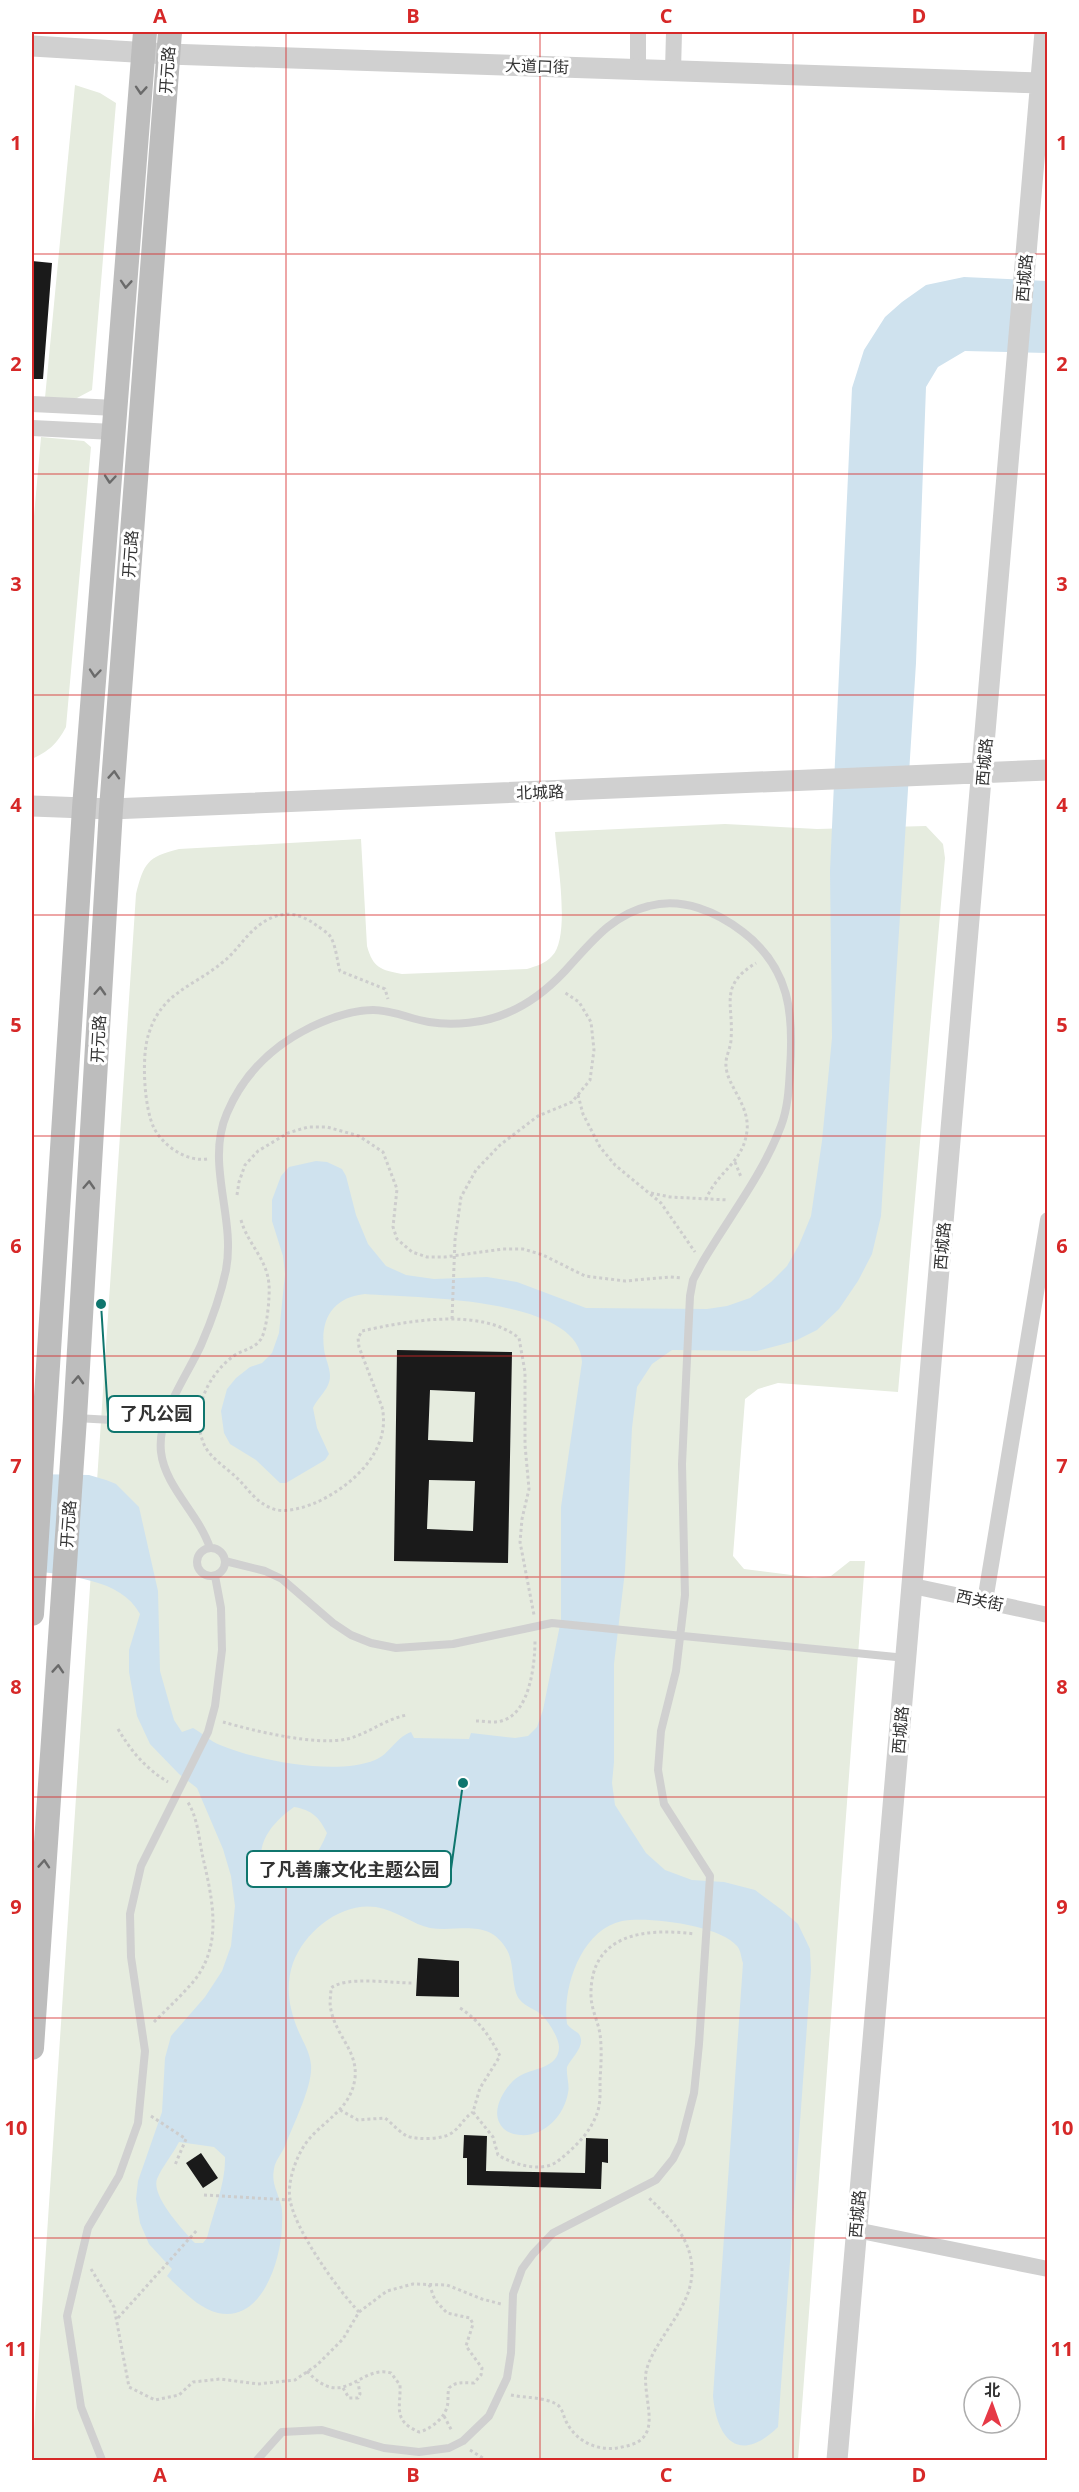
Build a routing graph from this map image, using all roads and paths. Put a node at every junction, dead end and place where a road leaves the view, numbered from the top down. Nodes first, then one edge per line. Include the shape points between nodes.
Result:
1 (638, 32) edge
2 (674, 32) edge
3 (1045, 32) edge
4 (144, 42) edge
5 (169, 43) edge
6 (32, 46) edge
7 (638, 70) junction
8 (673, 71) junction
9 (1042, 83) junction
10 (32, 404) edge
11 (115, 420) junction
12 (32, 428) edge
13 (1047, 770) edge
14 (983, 774) junction
15 (32, 806) edge
16 (84, 808) junction
17 (111, 809) junction
18 (768, 956) junction
19 (552, 984) junction
20 (393, 1011) junction
21 (578, 1095) junction
22 (217, 1157) junction
23 (649, 1192) junction
24 (743, 1199) junction
25 (237, 1200) dead end
26 (706, 1200) junction
27 (240, 1215) dead end
28 (1047, 1220) edge
29 (454, 1256) junction
30 (702, 1263) junction
31 (693, 1280) junction
32 (452, 1319) junction
33 (75, 1418) junction
34 (165, 1423) junction
35 (198, 1426) junction
36 (210, 1548) junction
37 (225, 1561) junction
38 (215, 1576) junction
39 (913, 1586) junction
40 (985, 1601) junction
41 (32, 1603) edge
42 (1047, 1615) edge
43 (535, 1626) junction
44 (681, 1635) junction
45 (906, 1658) junction
46 (407, 1715) dead end
47 (212, 1718) junction
48 (476, 1720) dead end
49 (118, 1729) dead end
50 (179, 1789) junction
51 (706, 1935) junction
52 (412, 1983) dead end
53 (460, 2008) dead end
54 (143, 2034) junction
55 (32, 2048) edge
56 (340, 2110) junction
57 (473, 2112) junction
58 (157, 2120) dead end
59 (175, 2165) dead end
60 (640, 2189) junction
61 (204, 2195) dead end
62 (290, 2200) junction
63 (197, 2230) dead end
64 (856, 2230) junction
65 (82, 2254) junction
66 (1047, 2269) edge
67 (429, 2284) junction
68 (512, 2305) junction
69 (359, 2312) junction
70 (117, 2319) junction
71 (307, 2372) junction
72 (358, 2382) junction
73 (343, 2388) junction
74 (502, 2391) junction
75 (444, 2415) junction
76 (424, 2431) junction
77 (428, 2436) dead end
78 (453, 2438) dead end
79 (102, 2460) edge
80 (257, 2460) edge
81 (837, 2460) edge

1 - 7 street
2 - 8 street
3 - 9 street, 西城路
4 - 5 street, 大道口街
4 - 6 street, 大道口街
4 -> 11 main road, 开元路
5 - 7 street, 大道口街
17 -> 5 main road, 开元路
7 - 8 street, 大道口街
8 - 9 street, 大道口街
9 - 14 street, 西城路
10 - 11 street
11 - 12 street
11 -> 16 main road, 开元路
13 - 14 street, 北城路
14 - 17 street, 北城路
14 - 39 street, 西城路
15 - 16 street, 北城路
16 - 17 street, 北城路
16 - 41 main road, 开元路
33 -> 17 main road, 开元路
18 - 19 lane via 750,938 713,913 672,903 649,906 610,924
18 - 24 lane via 787,997 792,1019 788,1093 783,1121 766,1161
18 - 26 path via 738,975 729,997 731,1042 726,1067 748,1117 747,1130 741,1153 710,1189
19 - 20 lane via 493,1019 450,1024
19 - 21 path via 579,1002 591,1023 594,1050 590,1080
20 - 22 lane via 358,1011 316,1024 274,1048 239,1088 225,1116
20 - 22 path via 385,989 340,971 330,935 306,918 289,913 272,916 256,927 222,963 166,1001 149,1033 145,1054 147,1104 154,1128 167,1146 182,1154 200,1160
21 - 23 path via 600,1147 615,1165
21 - 29 path via 572,1102 538,1116 500,1145 476,1170 460,1197
22 - 34 lane via 225,1212 226,1268 203,1340 174,1396
23 - 26 path
23 - 30 path via 667,1211
24 - 26 path
24 - 30 lane
25 - 29 path via 245,1165 258,1151 308,1127 343,1130 383,1152 397,1189 393,1227 397,1239 412,1252 427,1257
27 - 35 path via 245,1234 266,1265 269,1287 263,1336 255,1347 239,1353 215,1374 203,1400
28 - 40 street
29 - 31 path via 523,1249 596,1278 625,1281 670,1276
29 - 32 path
30 - 31 lane
31 - 44 lane via 682,1464 686,1573
32 - 35 path via 362,1331 359,1347 384,1416 382,1431 360,1474 315,1503 288,1511 272,1509 255,1498 215,1459 204,1445
32 - 43 path via 507,1328 519,1338 525,1372 529,1490 520,1542
33 - 34 lane
55 -> 33 main road, 开元路
34 - 35 path
34 - 36 lane via 161,1443 165,1468
36 - 37 lane via 221,1552
36 - 38 lane via 199,1553 197,1566 202,1574
37 - 38 lane via 223,1570
37 - 43 lane via 282,1579 333,1623 351,1635 379,1645 396,1648 453,1644
38 - 47 lane via 222,1622 222,1664
39 - 40 street, 西关街
39 - 45 street, 西城路
40 - 42 street, 西关街
43 - 44 lane via 552,1623
43 - 48 path via 533,1662 519,1710 502,1722
44 - 45 lane
44 - 51 lane via 661,1731 660,1789 675,1824 710,1876
45 - 64 street, 西城路
46 - 47 path via 346,1739 321,1740 251,1730
47 - 50 lane
49 - 50 path via 129,1749 147,1767
50 - 54 lane via 141,1866 130,1914 131,1957
50 - 54 path via 197,1826 212,1902 213,1938 207,1961 193,1982
51 - 57 path via 653,1932 624,1938 605,1950 595,1970 591,1994 601,2048 597,2116 575,2147 554,2164 542,2168 504,2159
51 - 60 lane via 694,2093 687,2121 681,2143 666,2169
52 - 56 path via 350,1981 331,1988 330,2010 355,2066 350,2097
53 - 57 path via 483,2027 500,2056 480,2088
54 - 65 lane via 144,2075 138,2123 119,2176 88,2228
56 - 57 path via 358,2120 385,2118 407,2136 418,2138 445,2136
56 - 62 path via 306,2143 289,2184
58 - 59 path via 186,2139
60 - 68 lane via 553,2233 522,2269
60 - 74 path via 676,2227 686,2243 692,2268 686,2298 646,2371 646,2434 629,2445 597,2447 574,2434 556,2404
61 - 62 path
62 - 69 path via 324,2266
63 - 70 path
64 - 66 street
64 - 81 street, 西城路
65 - 70 path via 114,2307
65 - 79 lane via 67,2316 81,2407
67 - 68 path via 447,2285 482,2299
67 - 69 path via 387,2291
67 - 75 path via 435,2300 447,2313 470,2318 473,2324 466,2346 482,2368 474,2383 453,2384 449,2388
68 - 74 lane via 511,2353
69 - 71 path via 342,2338
70 - 71 path via 129,2386 155,2400 179,2395 194,2382 220,2379 258,2384 295,2380
71 - 73 path via 319,2384
72 - 73 path
72 - 73 path via 358,2398 349,2398
72 - 76 path via 376,2373 391,2373 400,2385 398,2413 402,2421
74 - 80 lane via 483,2423 449,2448 419,2452 384,2448 322,2430 282,2432
75 - 76 path
75 - 78 path
76 - 77 path

